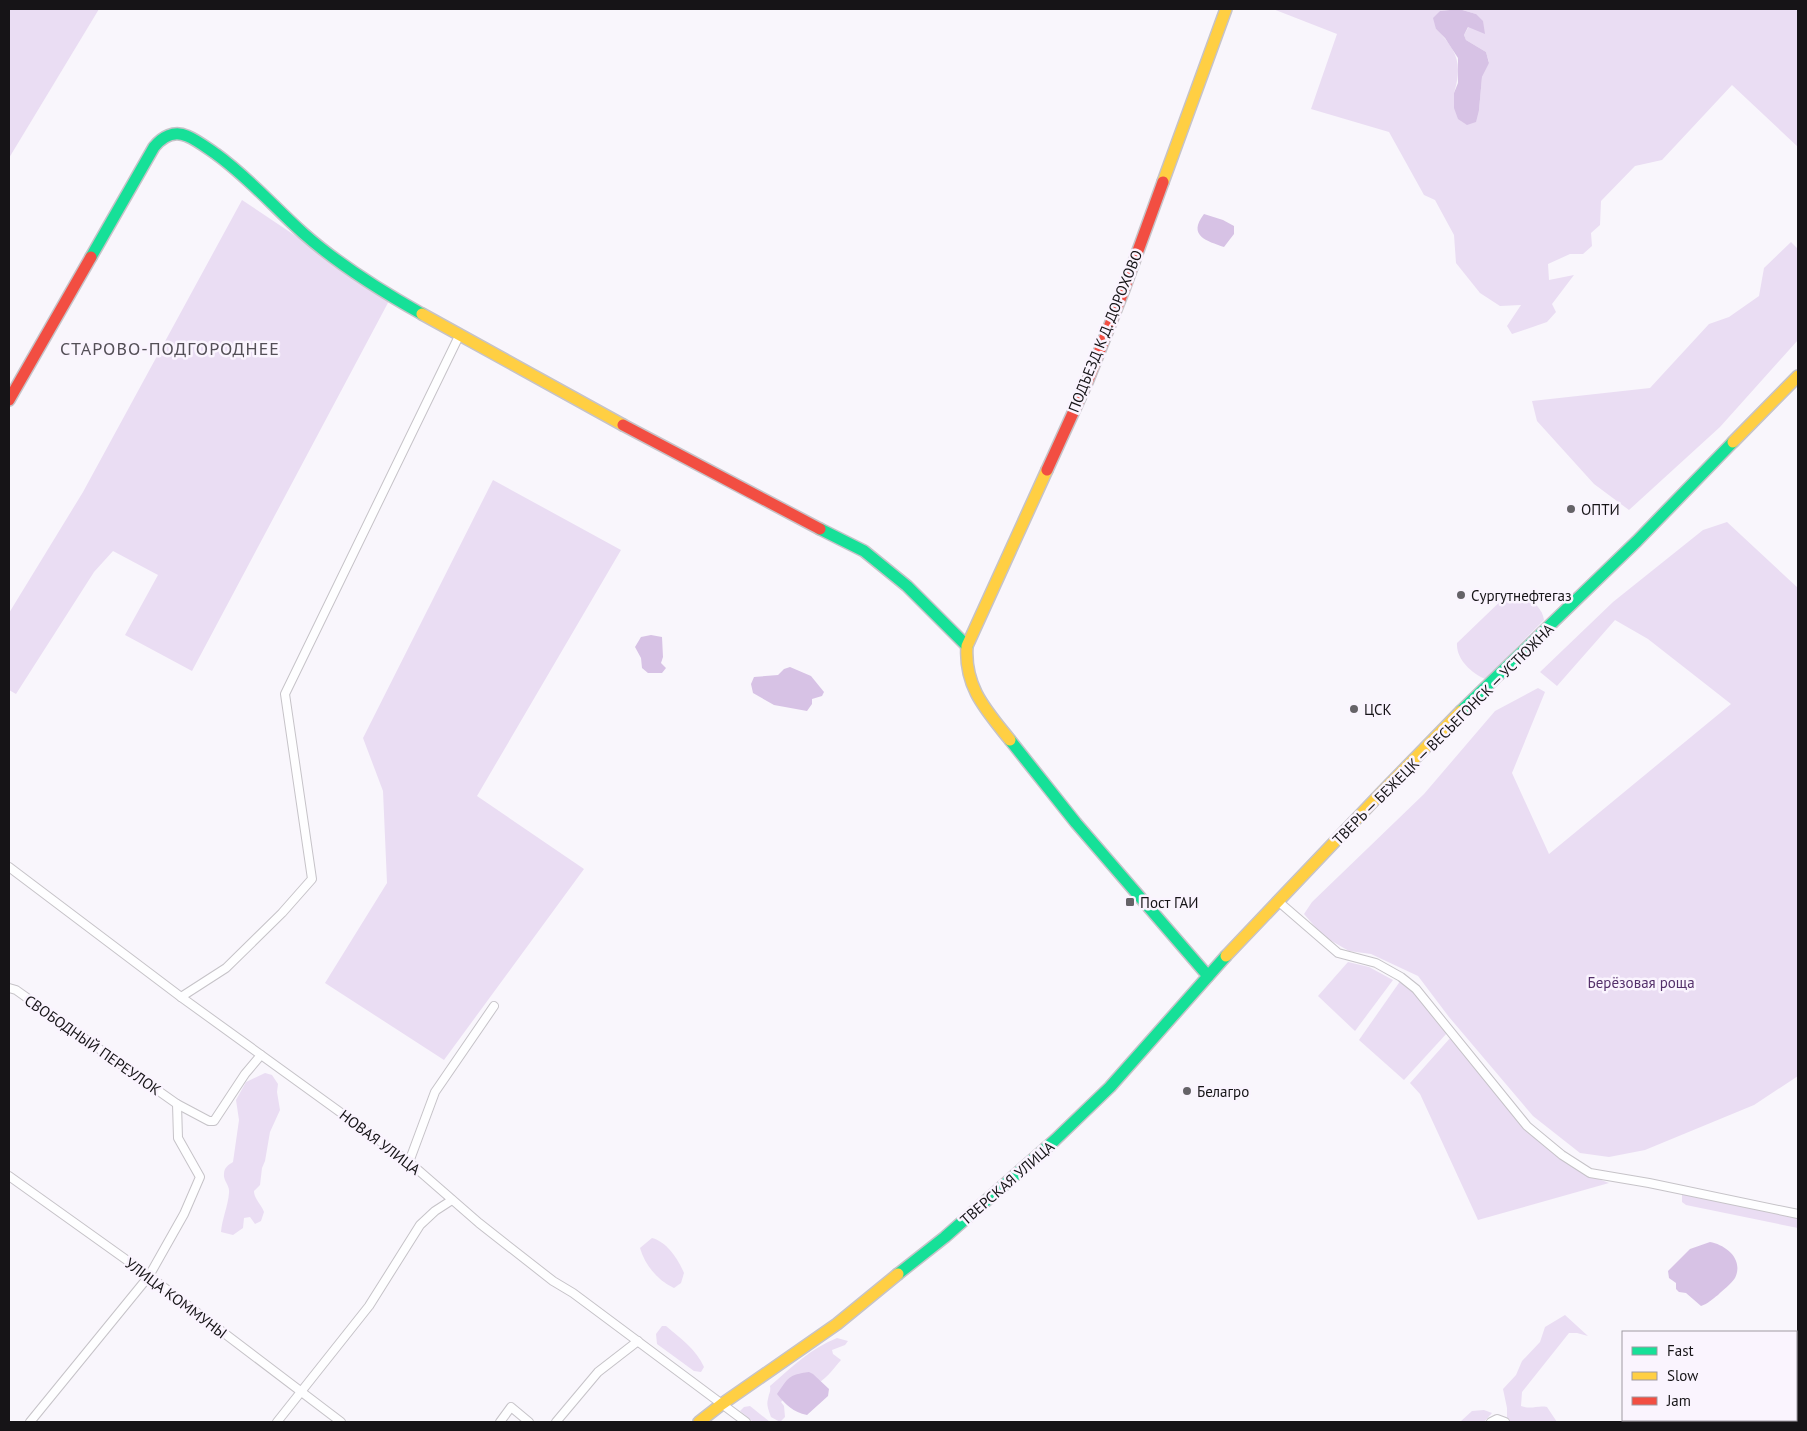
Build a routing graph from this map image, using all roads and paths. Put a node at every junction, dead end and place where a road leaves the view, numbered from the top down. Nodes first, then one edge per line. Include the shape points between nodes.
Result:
1 (1226, 9) edge
2 (459, 336) junction
3 (1798, 376) edge
4 (9, 400) edge
5 (967, 646) junction
6 (9, 867) edge
7 (1279, 902) junction
8 (1208, 976) junction
9 (9, 988) edge
10 (181, 998) junction
11 (494, 1006) dead end
12 (261, 1055) junction
13 (177, 1104) junction
14 (409, 1162) junction
15 (9, 1176) edge
16 (452, 1200) junction
17 (1798, 1214) edge
18 (149, 1276) junction
19 (638, 1341) junction
20 (300, 1392) junction
21 (722, 1404) junction
22 (1492, 1421) edge
23 (30, 1422) edge
24 (277, 1422) edge
25 (341, 1422) edge
26 (500, 1422) edge
27 (528, 1422) edge
28 (556, 1422) edge
29 (699, 1422) edge
30 (746, 1422) edge
31 (1505, 1422) edge

1 - 5 street, ПОДЪЕЗД К Д. ДОРОХОВО via 1088,380
2 - 4 street via 391,297 336,260 235,168 186,135 172,134 154,147
2 - 5 street via 864,551 907,586
2 - 10 street via 285,694 312,879 226,968
3 - 7 street, ТВЕРЬ — БЕЖЕЦК — ВЕСЬЕГОНСК — УСТЮЖНА via 1637,541 1431,742
5 - 8 street via 968,674 980,702 1076,823
6 - 10 street, НОВАЯ УЛИЦА
7 - 8 street, ТВЕРСКАЯ УЛИЦА
7 - 17 street via 1338,954 1376,963 1416,989 1527,1126 1590,1173
8 - 21 street, ТВЕРСКАЯ УЛИЦА via 1110,1087 1026,1167 837,1324
9 - 13 street, СВОБОДНЫЙ ПЕРЕУЛОК
10 - 12 street, НОВАЯ УЛИЦА
11 - 14 street via 435,1092
12 - 13 street, СВОБОДНЫЙ ПЕРЕУЛОК via 214,1121
12 - 14 street, НОВАЯ УЛИЦА
13 - 18 street, СВОБОДНЫЙ ПЕРЕУЛОК via 178,1138 200,1177 184,1214
14 - 16 street, НОВАЯ УЛИЦА
15 - 18 street, УЛИЦА КОММУНЫ
16 - 19 street, НОВАЯ УЛИЦА via 553,1281
16 - 20 street via 420,1226 369,1306
18 - 20 street, УЛИЦА КОММУНЫ
18 - 23 street
19 - 21 street, НОВАЯ УЛИЦА
19 - 28 street via 598,1372
20 - 24 street
20 - 25 street, УЛИЦА КОММУНЫ
21 - 29 street, ТВЕРСКАЯ УЛИЦА
21 - 30 street, НОВАЯ УЛИЦА
22 - 31 street
26 - 27 street via 512,1407

